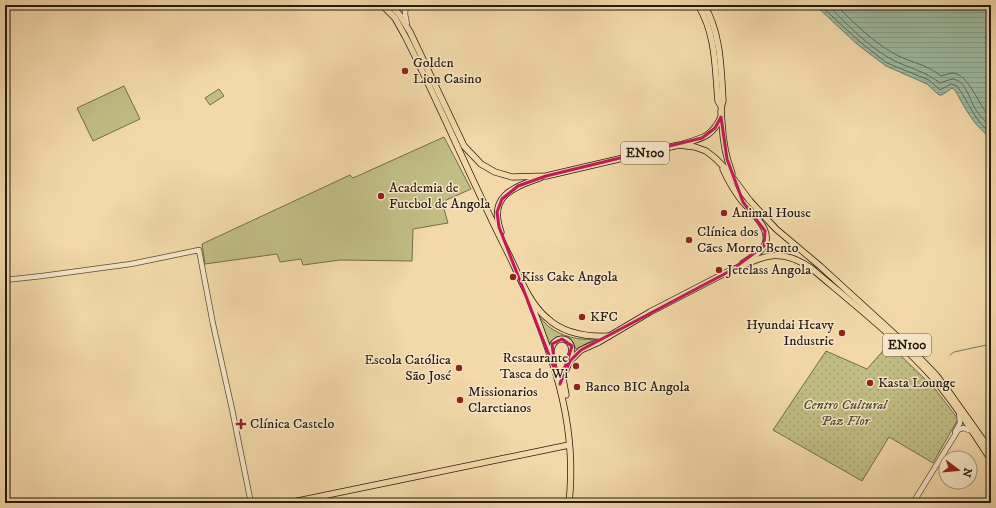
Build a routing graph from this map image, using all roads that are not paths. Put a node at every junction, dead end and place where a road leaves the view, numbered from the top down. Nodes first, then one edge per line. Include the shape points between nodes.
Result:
1 (382, 5) edge
2 (390, 5) edge
3 (406, 5) edge
4 (698, 5) edge
5 (704, 5) edge
6 (410, 32) junction
7 (721, 106) junction
8 (721, 117) junction
9 (679, 145) junction
10 (720, 162) junction
11 (546, 176) junction
12 (734, 179) junction
13 (511, 259) junction
14 (730, 271) junction
15 (5, 280) edge
16 (522, 282) junction
17 (609, 336) junction
18 (556, 373) junction
19 (564, 374) junction
20 (958, 410) junction
21 (972, 431) junction
22 (954, 437) junction
23 (569, 445) junction
24 (991, 451) edge
25 (991, 460) edge
26 (250, 503) edge
27 (288, 503) edge
28 (568, 503) edge
29 (572, 503) edge
30 (913, 503) edge

1 - 13 main road via 395,18 405,36
2 - 6 main road, EN100
3 - 6 street via 405,14
4 - 7 main road via 712,34 718,101
5 - 7 main road via 718,42 723,101
6 - 11 main road, EN100 via 458,136 475,159 503,175
7 - 8 main road
8 - 9 main road via 708,135
8 - 12 main road via 724,147
9 - 10 main road, EN100 via 700,148
9 - 11 main road, EN100
10 - 12 main road, EN100
10 - 14 main road, EN100 via 743,202 762,224 766,240 759,252
11 - 13 main road via 511,190 499,205 498,222
12 - 24 main road, EN100 via 776,229 911,348 931,369 958,402
13 - 16 main road
14 - 17 main road, EN100
14 - 20 main road, EN100 via 774,255 788,256 805,264 915,359
15 - 26 street via 124,265 199,250
16 - 17 main road via 535,305 555,324 572,333
16 - 18 main road via 547,343
17 - 19 main road via 576,355
18 - 19 main road via 551,348 556,340 564,339 572,350
18 - 23 main road via 565,407
19 - 29 main road via 572,439
20 - 21 main road, EN100
20 - 22 street via 959,425
21 - 22 street via 961,429
21 - 25 main road, EN100
22 - 30 street
23 - 27 main road
23 - 28 main road via 571,473

